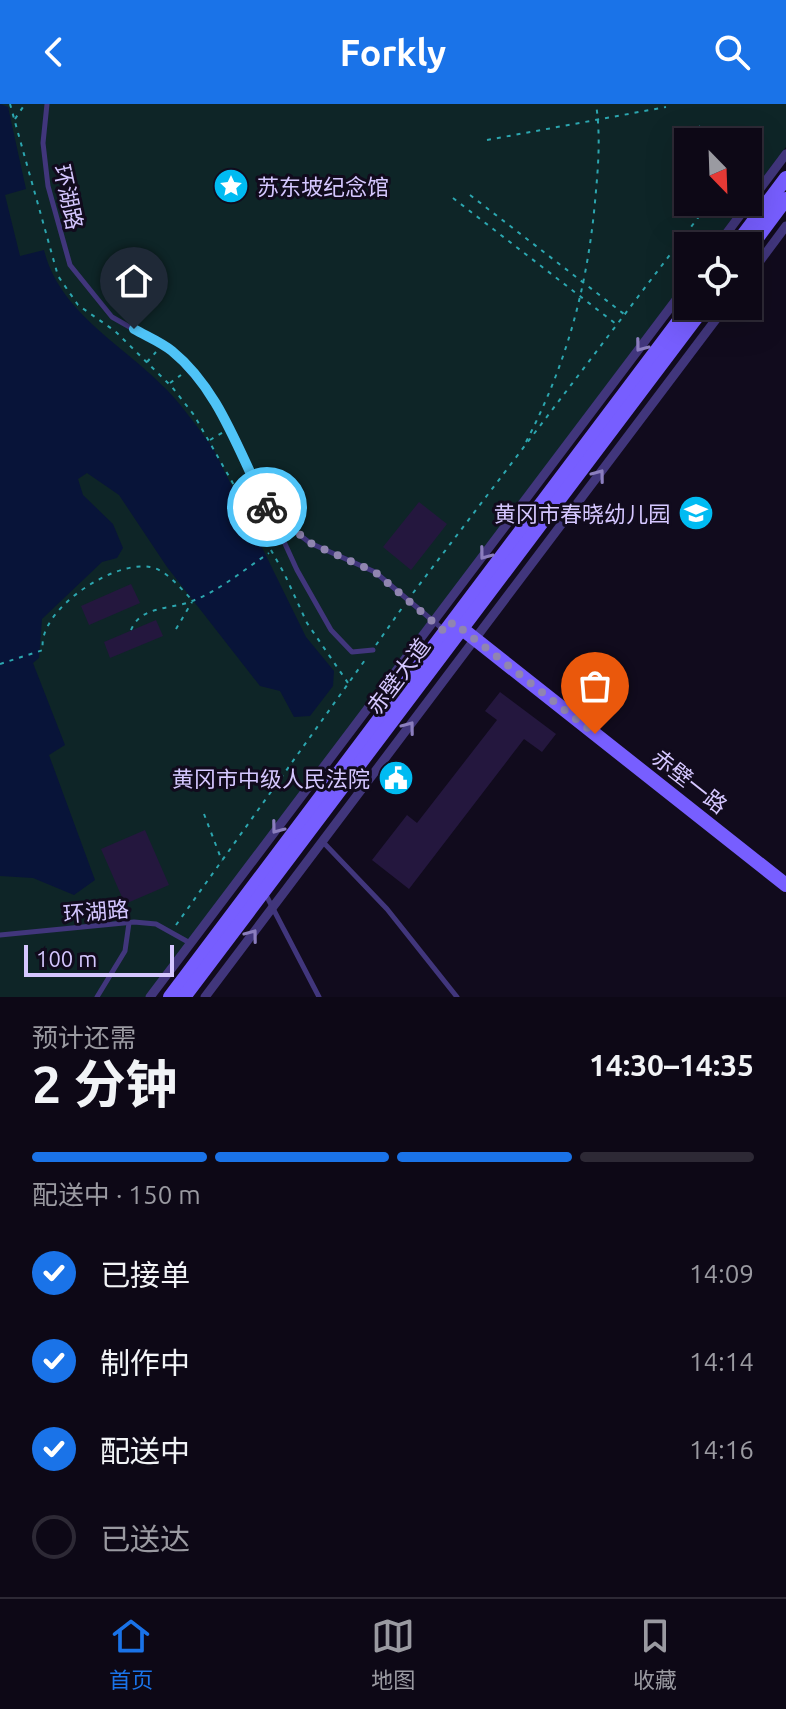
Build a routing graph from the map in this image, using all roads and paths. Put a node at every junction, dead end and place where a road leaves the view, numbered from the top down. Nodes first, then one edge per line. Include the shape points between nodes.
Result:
1 (10, 104) edge
2 (25, 104) edge
3 (47, 104) edge
4 (596, 104) edge
5 (666, 107) dead end
6 (15, 119) junction
7 (599, 119) junction
8 (487, 140) dead end
9 (786, 154) edge
10 (786, 178) edge
11 (470, 195) dead end
12 (453, 198) dead end
13 (786, 199) edge
14 (699, 216) edge
15 (786, 226) edge
16 (728, 232) edge
17 (746, 232) edge
18 (761, 232) edge
19 (762, 258) edge
20 (585, 284) junction
21 (582, 298) junction
22 (674, 303) edge
23 (625, 315) junction
24 (680, 320) edge
25 (694, 320) edge
26 (715, 320) edge
27 (617, 325) junction
28 (162, 345) junction
29 (146, 363) junction
30 (188, 369) junction
31 (169, 383) junction
32 (230, 428) junction
33 (210, 440) junction
34 (522, 449) junction
35 (269, 511) junction
36 (282, 537) junction
37 (265, 545) junction
38 (270, 553) junction
39 (409, 599) junction
40 (193, 601) junction
41 (434, 621) junction
42 (453, 627) junction
43 (176, 629) dead end
44 (131, 630) dead end
45 (476, 639) junction
46 (373, 650) junction
47 (0, 664) edge
48 (348, 683) junction
49 (204, 814) dead end
50 (323, 842) junction
51 (222, 861) junction
52 (786, 885) edge
53 (264, 891) junction
54 (272, 908) junction
55 (129, 923) junction
56 (172, 931) junction
57 (0, 935) edge
58 (190, 944) junction
59 (97, 997) edge
60 (150, 997) edge
61 (170, 997) edge
62 (184, 997) edge
63 (205, 997) edge
64 (319, 997) edge
65 (457, 997) edge

1 - 6 path
2 - 6 path
3 - 28 lane, 环湖路 via 43,143 48,186 70,265 112,317
4 - 7 path
5 - 7 path
6 - 29 path via 58,276 78,305 115,331
7 - 8 path
7 - 20 path
9 - 16 street
10 - 17 main road
11 - 20 path
12 - 21 path
13 - 18 main road
14 - 23 path
15 - 19 street
20 - 21 path
20 - 23 path
21 - 27 path
21 - 34 path via 555,383
22 -> 41 street
23 - 27 path
24 - 42 main road, 赤壁大道
25 - 42 main road, 赤壁大道
45 -> 26 street
27 - 34 path
28 - 29 path
28 - 30 lane, 环湖路
29 - 31 path
30 - 31 path
30 - 32 lane, 环湖路
31 - 33 path
32 - 33 path
32 - 35 lane, 环湖路
33 - 37 path
34 - 39 path
35 - 36 lane, 环湖路
35 - 39 lane via 310,543 375,572
36 - 37 path
36 - 46 lane, 环湖路 via 338,638 352,652
37 - 38 path
38 - 40 path
38 - 48 path via 320,645
39 - 41 lane
39 - 46 path
40 - 43 path
40 - 44 path via 152,610
40 - 47 path via 149,566 103,576 46,625 43,650
41 - 42 lane
41 -> 58 street
42 - 45 main road, 赤壁一路
42 - 53 main road, 赤壁大道
42 - 61 main road, 赤壁大道
50 -> 45 street
45 - 52 main road, 赤壁一路
46 - 48 path
48 - 51 path
49 - 51 path
50 - 54 street
50 - 65 lane via 387,909
51 - 56 path
53 - 54 lane
53 - 62 main road, 赤壁大道
63 -> 54 street
54 - 64 lane
55 - 56 lane, 环湖路
55 - 57 lane, 环湖路
55 - 59 lane via 125,951
56 - 58 lane, 环湖路
58 - 60 street

